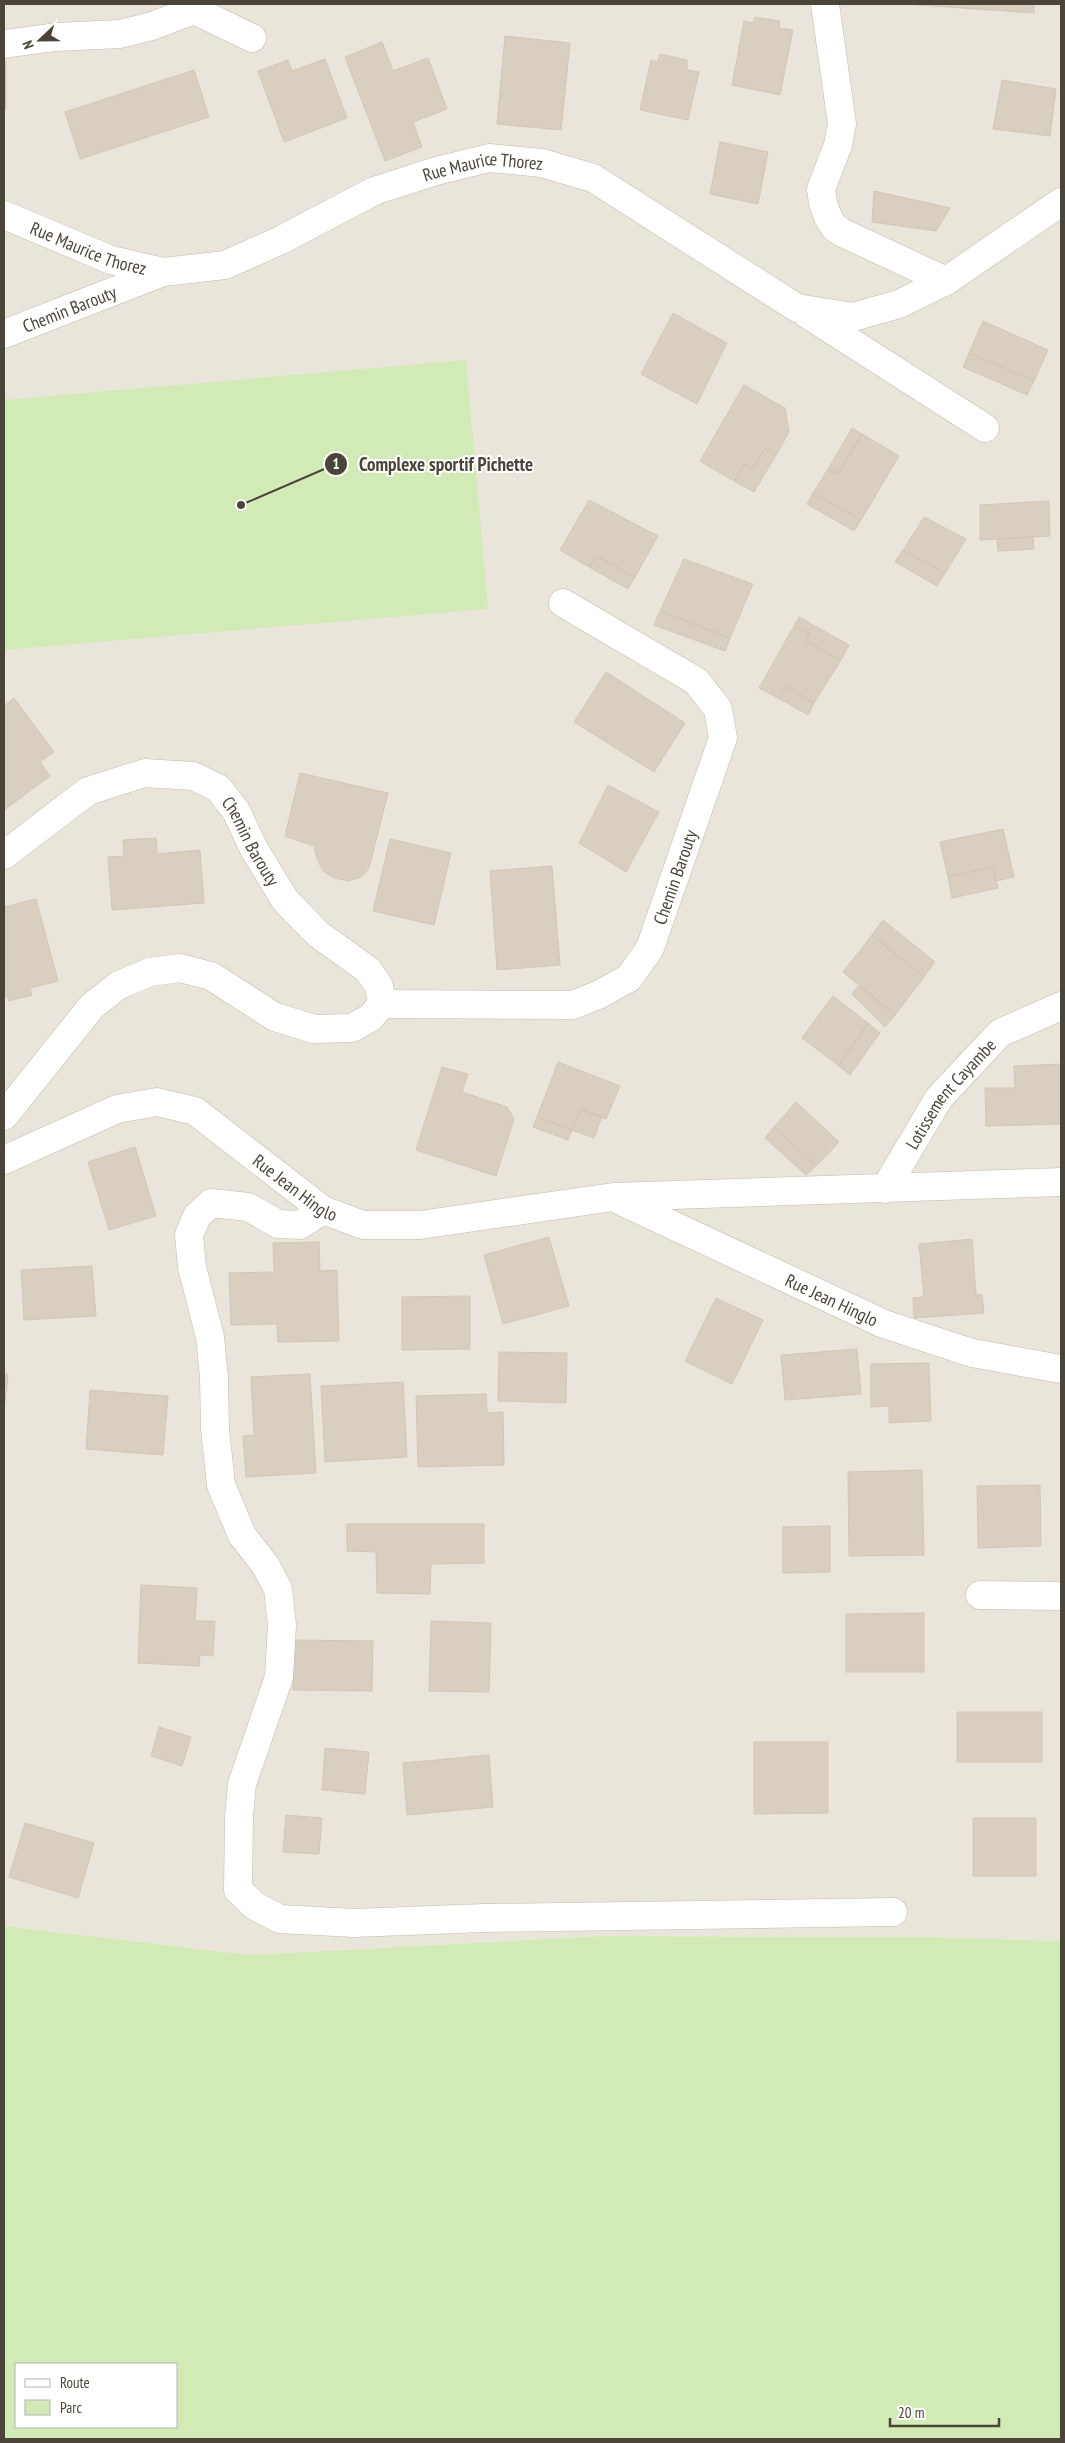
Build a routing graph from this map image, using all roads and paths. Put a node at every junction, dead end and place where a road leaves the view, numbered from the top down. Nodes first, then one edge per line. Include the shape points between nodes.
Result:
1 (825, 4) edge
2 (252, 38) dead end
3 (4, 44) edge
4 (1061, 202) edge
5 (4, 215) edge
6 (163, 272) junction
7 (946, 281) junction
8 (797, 308) junction
9 (4, 334) edge
10 (985, 428) dead end
11 (563, 603) dead end
12 (4, 855) edge
13 (382, 1004) junction
14 (1061, 1006) edge
15 (4, 1116) edge
16 (4, 1160) edge
17 (1061, 1182) edge
18 (885, 1189) junction
19 (613, 1197) junction
20 (323, 1210) junction
21 (1061, 1368) edge
22 (980, 1595) dead end
23 (1061, 1596) edge
24 (894, 1912) dead end

1 - 7 street via 842,124 838,145 821,189 828,217 843,233
2 - 3 street via 194,10 120,34 56,37
4 - 7 street, Rue Maurice Thorez
5 - 6 street, Rue Maurice Thorez via 111,260
6 - 8 street, Rue Maurice Thorez via 226,265 374,191 489,158 542,163 593,178
6 - 9 street, Chemin Barouty
7 - 8 street, Rue Maurice Thorez via 899,304 853,317
8 - 10 street
11 - 13 street, Chemin Barouty via 696,681 718,710 723,738 650,948 629,978 573,1004
12 - 13 street, Chemin Barouty via 88,791 144,773 193,776 218,788 236,811 254,849 285,900 318,934 368,970 379,986
13 - 15 street via 370,1018 352,1028 314,1029 275,1016 211,976 180,968 150,972 119,985 92,1006
14 - 18 street, Lotissement Cayambe via 1000,1033 939,1098
16 - 20 street, Rue Jean Hinglo via 116,1109 157,1102 195,1111
17 - 18 street, Rue Jean Hinglo
18 - 19 street, Rue Jean Hinglo
19 - 20 street, Rue Jean Hinglo via 420,1225 363,1225
19 - 21 street, Rue Jean Hinglo via 884,1324 972,1353
20 - 24 street via 300,1225 278,1224 248,1207 211,1203 197,1216 189,1235 192,1266 210,1337 221,1485 242,1535 266,1566 278,1589 282,1625 279,1677 242,1784 238,1890 255,1906 280,1919 354,1923
22 - 23 street

